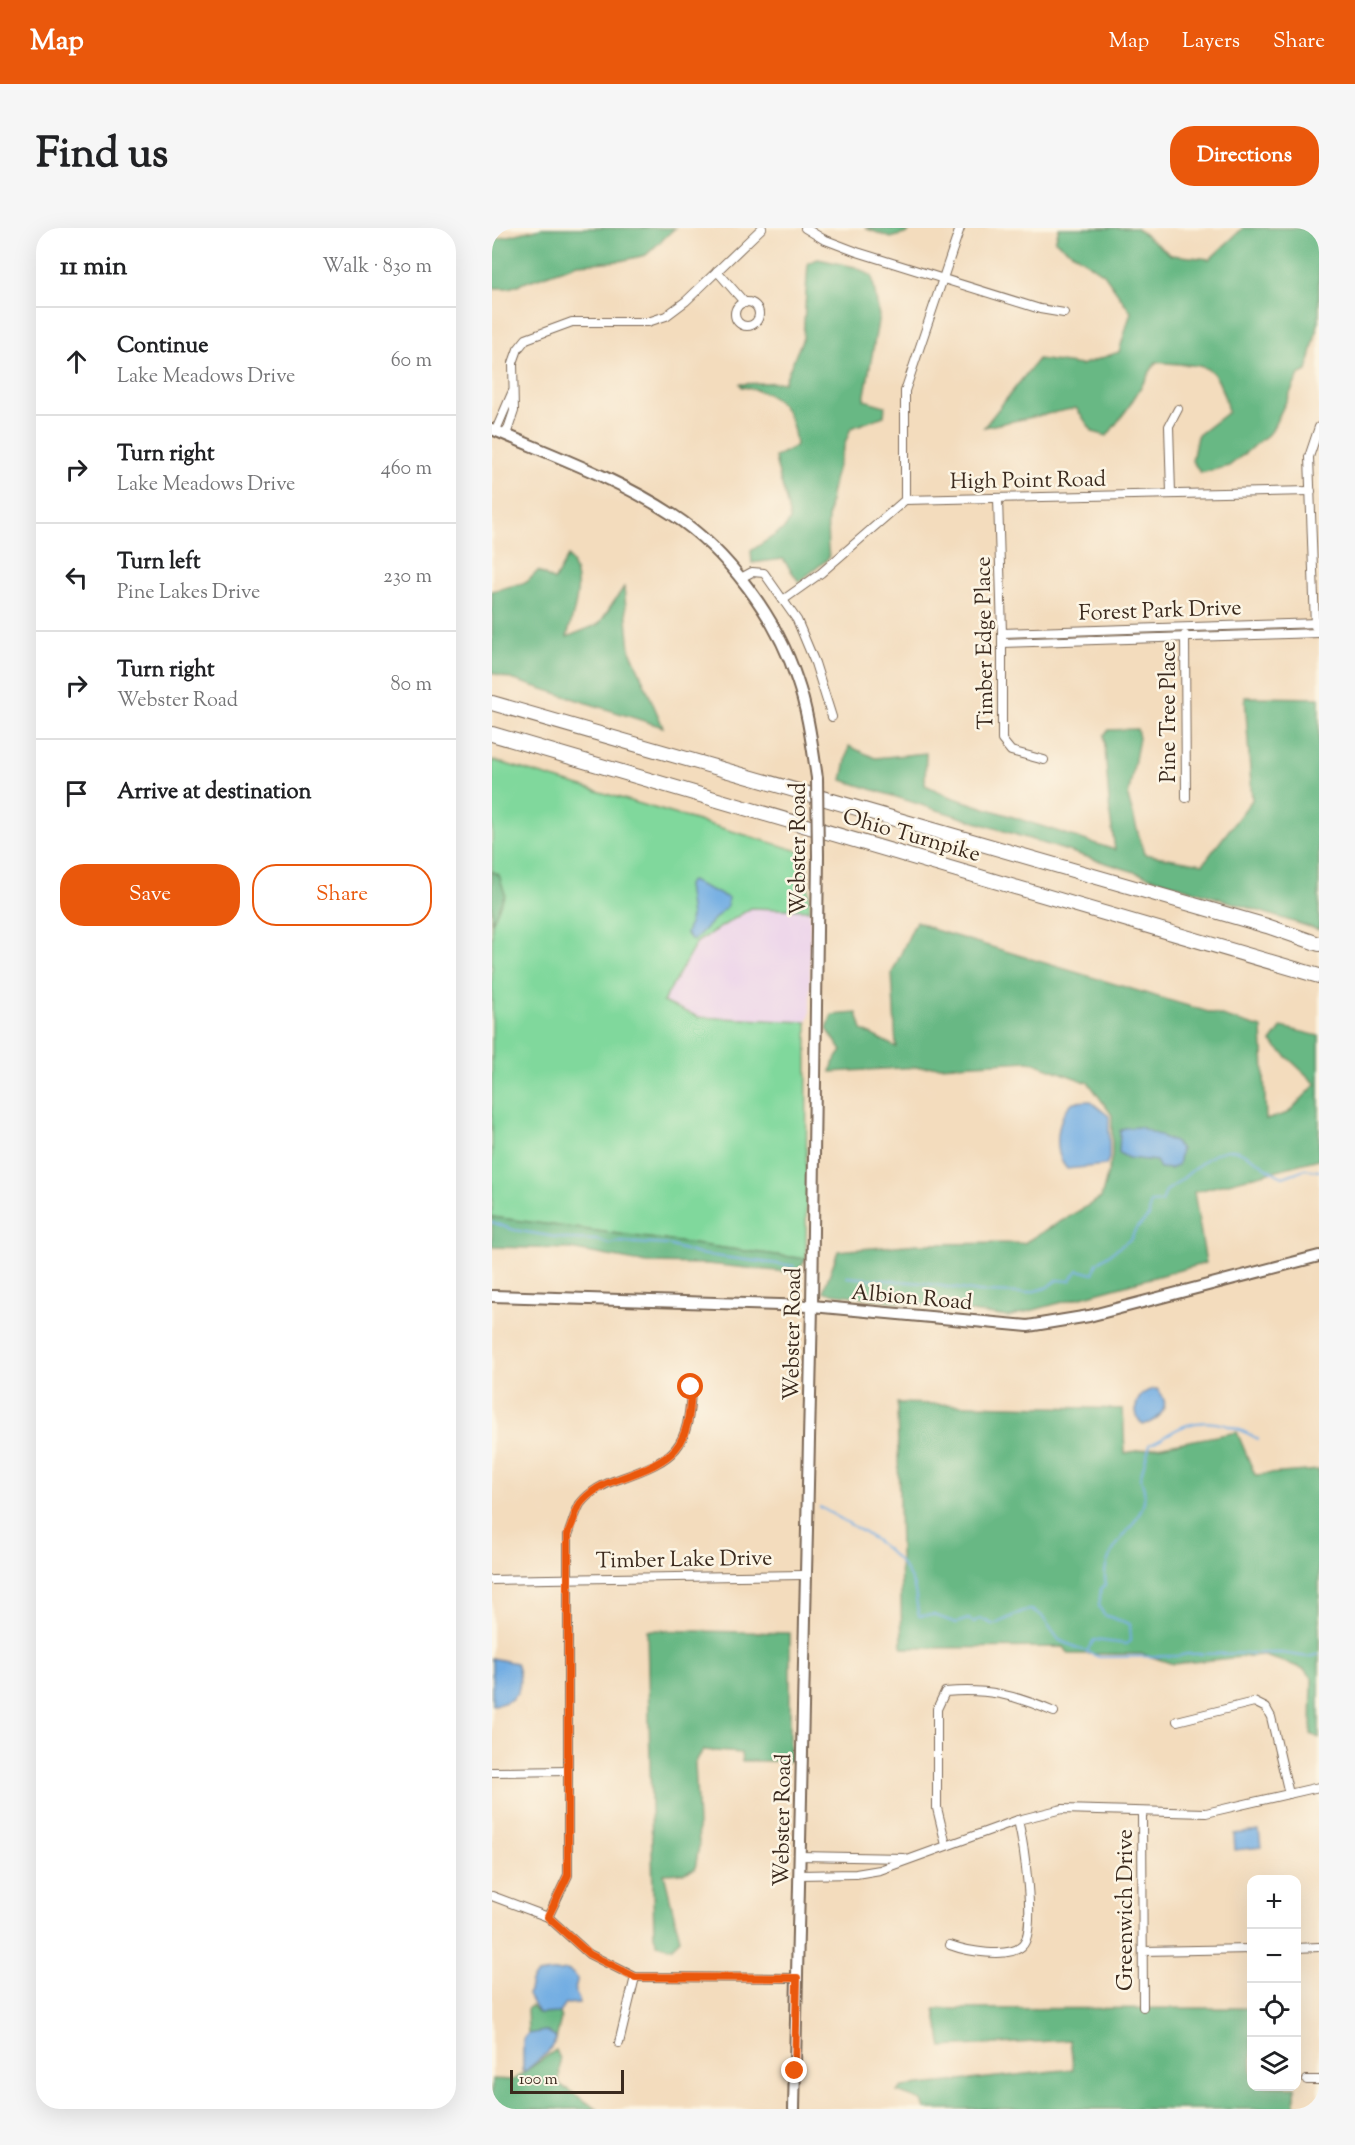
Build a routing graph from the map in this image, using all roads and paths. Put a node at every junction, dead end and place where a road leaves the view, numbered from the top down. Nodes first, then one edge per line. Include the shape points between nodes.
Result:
1 (762, 228) edge
2 (805, 228) edge
3 (960, 228) edge
4 (717, 271) junction
5 (942, 279) junction
6 (745, 303) dead end
7 (1064, 313) dead end
8 (1178, 409) dead end
9 (1319, 427) edge
10 (498, 431) edge
11 (1311, 491) junction
12 (1171, 493) junction
13 (998, 498) junction
14 (905, 500) junction
15 (741, 578) junction
16 (783, 600) junction
17 (1317, 623) edge
18 (1185, 626) junction
19 (1002, 633) junction
20 (1317, 634) edge
21 (1186, 638) junction
22 (1002, 643) junction
23 (492, 703) edge
24 (832, 717) dead end
25 (492, 734) edge
26 (1044, 760) dead end
27 (1186, 798) dead end
28 (1319, 944) edge
29 (1319, 976) edge
30 (1319, 1256) edge
31 (492, 1296) edge
32 (812, 1306) junction
33 (691, 1387) dead end
34 (804, 1575) junction
35 (567, 1578) junction
36 (492, 1580) edge
37 (1054, 1712) dead end
38 (1177, 1721) dead end
39 (492, 1772) edge
40 (568, 1772) junction
41 (1319, 1787) edge
42 (1289, 1794) junction
43 (1142, 1812) junction
44 (1018, 1820) junction
45 (946, 1845) junction
46 (799, 1856) junction
47 (911, 1857) junction
48 (799, 1875) junction
49 (492, 1896) edge
50 (548, 1917) junction
51 (950, 1945) dead end
52 (1319, 1947) edge
53 (1301, 1948) edge
54 (1247, 1949) edge
55 (1143, 1951) junction
56 (635, 1977) junction
57 (797, 1978) junction
58 (1143, 2007) dead end
59 (619, 2043) dead end
60 (1307, 2080) dead end
61 (1319, 2080) edge
62 (794, 2109) edge

1 - 4 street
2 - 5 street via 857,252
3 - 5 street
4 - 6 street
4 - 10 street via 666,316 648,322 572,322 526,339 513,363 513,388
5 - 7 street
5 - 14 street via 905,391
8 - 12 street via 1169,426
9 - 11 street via 1309,457
10 - 15 street, Webster Road via 627,488 673,515
11 - 12 street, High Point Road
11 - 17 street
12 - 13 street, High Point Road
13 - 14 street, High Point Road
13 - 19 street, Timber Edge Place
14 - 16 street via 821,573
15 - 16 street via 752,572 764,573
15 - 32 street, Webster Road, bridge via 782,644 797,678 816,778
16 - 24 street via 815,663
17 - 18 street, Forest Park Drive
17 - 20 street
18 - 19 street, Forest Park Drive
18 - 21 street, Pine Tree Place
19 - 22 street, Timber Edge Place
20 - 21 street, Forest Park Drive
21 - 22 street, Forest Park Drive
21 - 27 street, Pine Tree Place
22 - 26 street, Timber Edge Place via 1002,740 1011,751
23 - 28 highway, Ohio Turnpike
25 - 29 highway, Ohio Turnpike
30 - 32 street, Albion Road via 1089,1316 1028,1326
31 - 32 street, Albion Road
32 - 34 street, Webster Road
33 - 35 street via 690,1419 676,1452 647,1469 603,1484 581,1503 568,1534
34 - 35 street, Timber Lake Drive
34 - 46 street, Webster Road
35 - 36 street, Timber Lake Drive
35 - 40 street
37 - 45 street via 1003,1692 945,1692 937,1709 937,1808
38 - 42 street via 1254,1702 1266,1707
39 - 40 street
40 - 50 street via 568,1875
41 - 42 street
42 - 43 street via 1206,1813
43 - 44 street via 1062,1809
43 - 55 street, Greenwich Drive
44 - 45 street
44 - 51 street via 1025,1847 1029,1932 1023,1946 1014,1951 971,1952
45 - 47 street
46 - 47 street
46 - 48 street, Webster Road
47 - 48 street via 864,1873
48 - 57 street, Webster Road
49 - 50 street
50 - 56 street via 589,1954
52 - 53 street
54 - 55 street
55 - 58 street, Greenwich Drive
56 - 57 street
56 - 59 street
57 - 62 street, Webster Road
60 - 61 street

